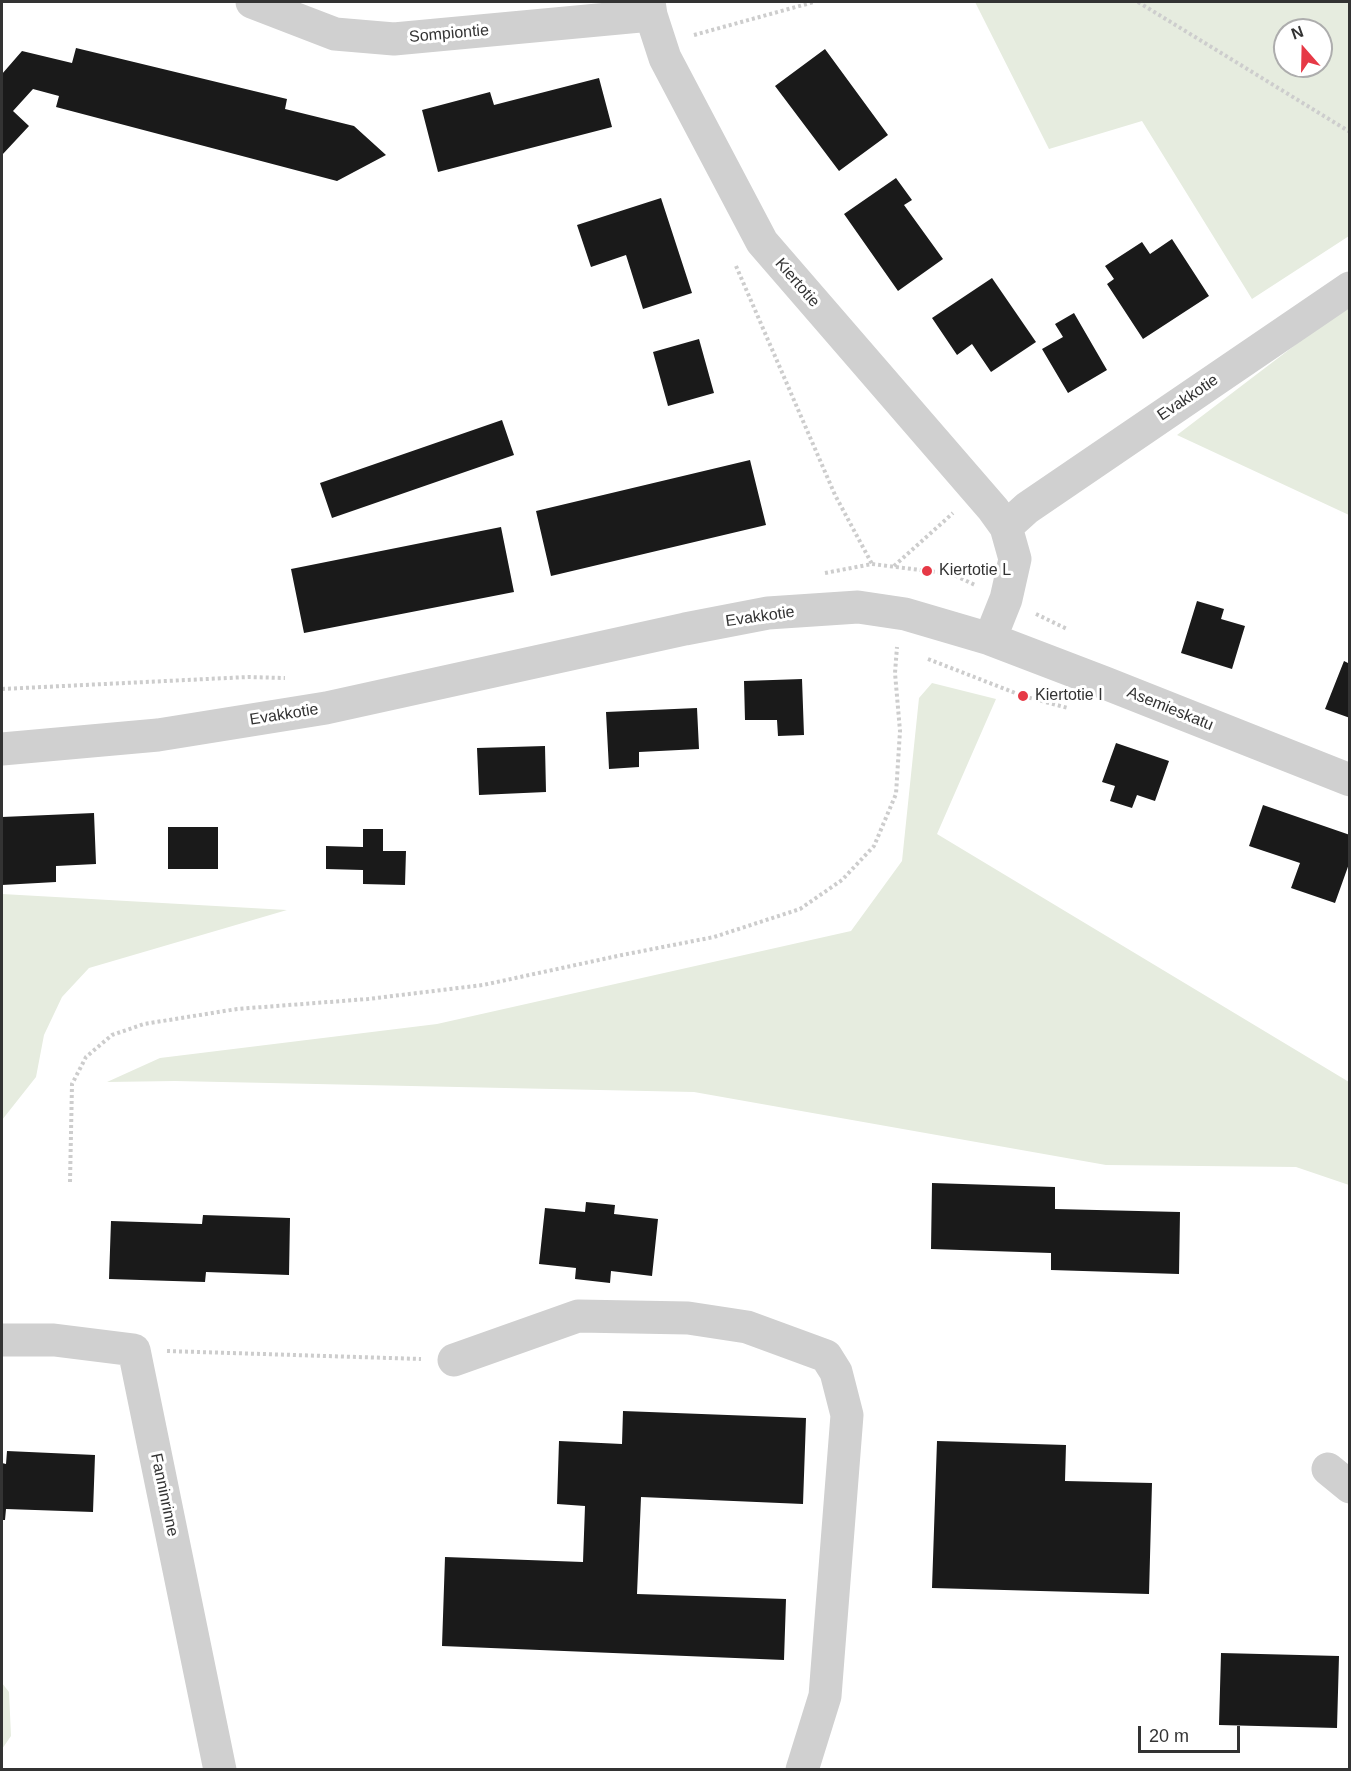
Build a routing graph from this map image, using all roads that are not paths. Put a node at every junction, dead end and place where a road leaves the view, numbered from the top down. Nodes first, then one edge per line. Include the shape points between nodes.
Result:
1 (252, 2) edge
2 (654, 20) edge
3 (1350, 288) edge
4 (1006, 527) junction
5 (990, 639) junction
6 (2, 749) edge
7 (1350, 780) edge
8 (2, 1340) edge
9 (454, 1360) road end
10 (220, 1770) edge
11 (802, 1770) edge

1 - 2 street, Sompiontie via 335,34 394,39
2 - 4 street, Kiertotie via 665,58 762,242
3 - 4 street, Evakkotie via 1027,508
4 - 5 street via 1015,559 1006,599
5 - 6 street, Evakkotie via 905,615 858,607 768,613 326,708 158,735
5 - 7 street, Asemieskatu
8 - 10 street, Fanninrinne via 54,1340 134,1350
9 - 11 street via 578,1316 688,1318 747,1327 826,1356 836,1372 847,1415 825,1696

